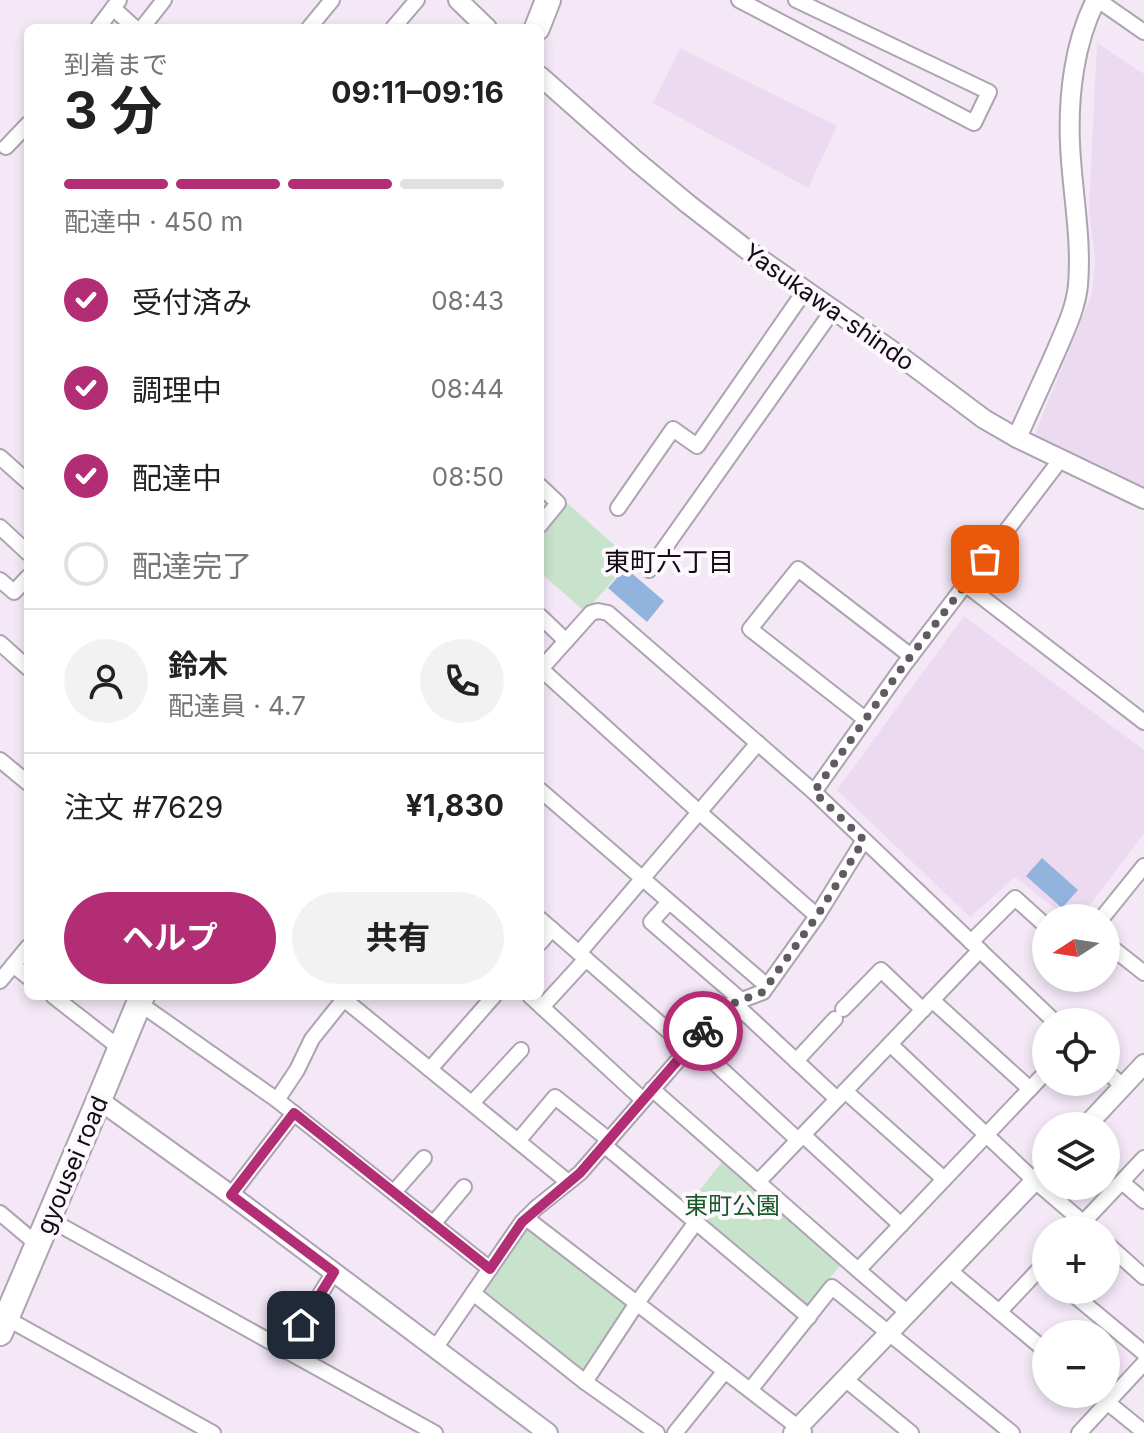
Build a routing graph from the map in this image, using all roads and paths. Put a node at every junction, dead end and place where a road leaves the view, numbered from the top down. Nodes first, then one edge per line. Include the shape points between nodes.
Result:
1 (164, 0) edge
2 (332, 0) edge
3 (417, 0) edge
4 (458, 0) edge
5 (548, 0) edge
6 (739, 0) edge
7 (796, 0) edge
8 (1097, 0) edge
9 (116, 4) edge
10 (763, 6) edge
11 (101, 24) edge
12 (132, 24) edge
13 (145, 24) edge
14 (312, 24) edge
15 (396, 24) edge
16 (483, 24) edge
17 (539, 24) edge
18 (1144, 32) edge
19 (544, 80) edge
20 (24, 128) edge
21 (6, 147) dead end
22 (806, 289) junction
23 (833, 310) junction
24 (1017, 438) junction
25 (0, 457) edge
26 (1061, 459) junction
27 (24, 478) edge
28 (544, 490) edge
29 (1144, 499) edge
30 (618, 508) dead end
31 (544, 520) edge
32 (0, 527) edge
33 (24, 549) edge
34 (649, 570) dead end
35 (0, 580) edge
36 (24, 581) edge
37 (965, 584) junction
38 (544, 620) edge
39 (566, 641) junction
40 (0, 643) edge
41 (911, 656) junction
42 (24, 664) edge
43 (544, 666) edge
44 (544, 674) edge
45 (865, 719) junction
46 (1144, 722) edge
47 (758, 743) junction
48 (0, 760) edge
49 (24, 780) edge
50 (814, 792) junction
51 (544, 793) edge
52 (699, 812) junction
53 (864, 840) junction
54 (1144, 866) edge
55 (642, 879) junction
56 (669, 902) junction
57 (1113, 904) edge
58 (1032, 913) edge
59 (817, 916) junction
60 (544, 922) edge
61 (552, 929) junction
62 (544, 938) edge
63 (975, 946) junction
64 (24, 952) edge
65 (1120, 954) edge
66 (583, 956) junction
67 (13, 965) junction
68 (1144, 973) edge
69 (24, 974) edge
70 (0, 981) edge
71 (767, 986) junction
72 (58, 1000) edge
73 (140, 1000) edge
74 (141, 1000) edge
75 (341, 1000) edge
76 (344, 1000) edge
77 (487, 1000) edge
78 (534, 1000) edge
79 (737, 1002) junction
80 (928, 1005) junction
81 (542, 1007) junction
82 (1040, 1008) edge
83 (890, 1044) junction
84 (690, 1045) junction
85 (121, 1049) junction
86 (521, 1050) dead end
87 (796, 1061) junction
88 (1144, 1064) edge
89 (430, 1069) junction
90 (1120, 1083) edge
91 (1123, 1086) junction
92 (1030, 1089) joint
93 (648, 1094) junction
94 (841, 1095) junction
95 (99, 1100) junction
96 (277, 1100) junction
97 (472, 1103) junction
98 (1099, 1112) edge
99 (294, 1113) junction
100 (987, 1135) junction
101 (801, 1137) junction
102 (518, 1141) junction
103 (606, 1142) junction
104 (424, 1158) dead end
105 (1144, 1158) edge
106 (1032, 1169) edge
107 (944, 1179) junction
108 (568, 1182) junction
109 (758, 1182) junction
110 (1122, 1182) junction
111 (1032, 1183) edge
112 (464, 1187) dead end
113 (394, 1192) junction
114 (231, 1195) junction
115 (1061, 1200) edge
116 (1144, 1201) edge
117 (0, 1213) edge
118 (1074, 1216) edge
119 (1094, 1216) edge
120 (526, 1218) junction
121 (49, 1219) junction
122 (696, 1222) junction
123 (433, 1224) junction
124 (901, 1225) junction
125 (38, 1245) junction
126 (1120, 1256) edge
127 (490, 1269) junction
128 (858, 1270) junction
129 (949, 1270) junction
130 (334, 1272) junction
131 (1144, 1277) edge
132 (1032, 1279) edge
133 (473, 1293) junction
134 (637, 1303) junction
135 (1085, 1304) edge
136 (999, 1312) junction
137 (908, 1313) junction
138 (809, 1317) junction
139 (3, 1326) edge
140 (889, 1332) junction
141 (1032, 1339) edge
142 (436, 1347) junction
143 (285, 1351) junction
144 (1144, 1353) edge
145 (1144, 1363) edge
146 (725, 1371) junction
147 (845, 1379) junction
148 (585, 1382) junction
149 (1120, 1383) edge
150 (750, 1390) junction
151 (1095, 1408) edge
152 (1114, 1408) edge
153 (799, 1431) edge
154 (1144, 1432) edge
155 (213, 1433) edge
156 (435, 1433) edge
157 (548, 1433) edge
158 (657, 1433) edge
159 (675, 1433) edge
160 (911, 1433) edge
161 (1012, 1433) edge
162 (1079, 1433) edge

1 - 13 street
2 - 14 street
3 - 15 street
4 - 16 street
5 - 17 highway
6 - 10 street
7 - 10 street via 989,92 974,123
8 - 18 street
8 - 24 street via 1086,20 1071,103 1079,250 1076,295
9 - 11 street
9 - 12 street
19 - 22 street, Yasukawa-shindo via 688,204
20 - 21 street
22 - 23 street, Yasukawa-shindo
22 - 30 street via 697,446 673,429
23 - 24 street, Yasukawa-shindo
23 - 34 street
24 - 26 street, Yasukawa-shindo
25 - 27 street
26 - 29 street, Yasukawa-shindo
26 - 37 street
28 - 31 street via 558,503
32 - 33 street
35 - 36 street via 14,592
37 - 41 street
37 - 46 street
38 - 39 street
39 - 43 street
39 - 47 street via 591,613 608,613
40 - 42 street
41 - 45 street
41 - 45 street via 798,569 750,629
44 - 52 street
45 - 50 street
47 - 50 street
47 - 52 street
48 - 49 street
50 - 53 street
51 - 55 street
52 - 55 street
52 - 59 street
53 - 59 street
53 - 63 street
54 - 57 street
55 - 56 street
55 - 66 street
56 - 71 street
56 - 79 street via 651,922
58 - 63 street via 1015,898
59 - 71 street
60 - 61 street
61 - 62 street
61 - 66 street
63 - 80 street
63 - 82 street
64 - 67 street
65 - 68 street
66 - 81 street
66 - 84 street
67 - 69 street
67 - 70 street
71 - 79 street
72 - 85 street
73 - 85 highway, gyousei road
74 - 96 street
75 - 96 street
76 - 89 street
77 - 89 street
78 - 81 street
79 - 84 street via 720,1012
79 - 87 street
80 - 83 street
80 - 87 street via 881,970
80 - 92 street
81 - 93 street
83 - 94 street
83 - 100 street
84 - 93 street
84 - 101 street
85 - 95 highway, gyousei road
86 - 97 street
87 - 94 street
88 - 91 street
89 - 97 street
90 - 91 street
91 - 98 street
92 - 100 street
93 - 103 street
93 - 109 street
94 - 101 street
94 - 107 street
95 - 114 street
95 - 121 highway, gyousei road
96 - 99 street
97 - 102 street
99 - 113 street
99 - 114 street
100 - 106 street
100 - 107 street
101 - 109 street
101 - 124 street
102 - 103 street via 555,1097
102 - 108 street
103 - 108 street
103 - 122 street
104 - 113 street
105 - 110 street
107 - 124 street
108 - 120 street
109 - 128 street
110 - 116 street
110 - 119 street
111 - 129 street
112 - 123 street
113 - 123 street
114 - 130 street
115 - 118 street
117 - 125 street
120 - 127 street
120 - 134 street
121 - 125 highway, gyousei road
121 - 143 street
122 - 134 street
122 - 138 street
123 - 127 street
124 - 128 street
125 - 139 highway, gyousei road
126 - 131 street
127 - 133 street
128 - 137 street
129 - 136 street
129 - 137 street
130 - 142 street
130 - 143 street
132 - 136 street
133 - 142 street
133 - 148 street
134 - 146 street
134 - 148 street
135 - 144 street
136 - 141 street
137 - 140 street
138 - 140 street via 832,1287
138 - 150 street
139 - 155 street
140 - 147 street
140 - 161 street
142 - 157 street
143 - 156 street
145 - 149 street
146 - 150 street
146 - 159 street
147 - 153 street
147 - 160 street
148 - 158 street
150 - 153 street
151 - 162 street
152 - 154 street

